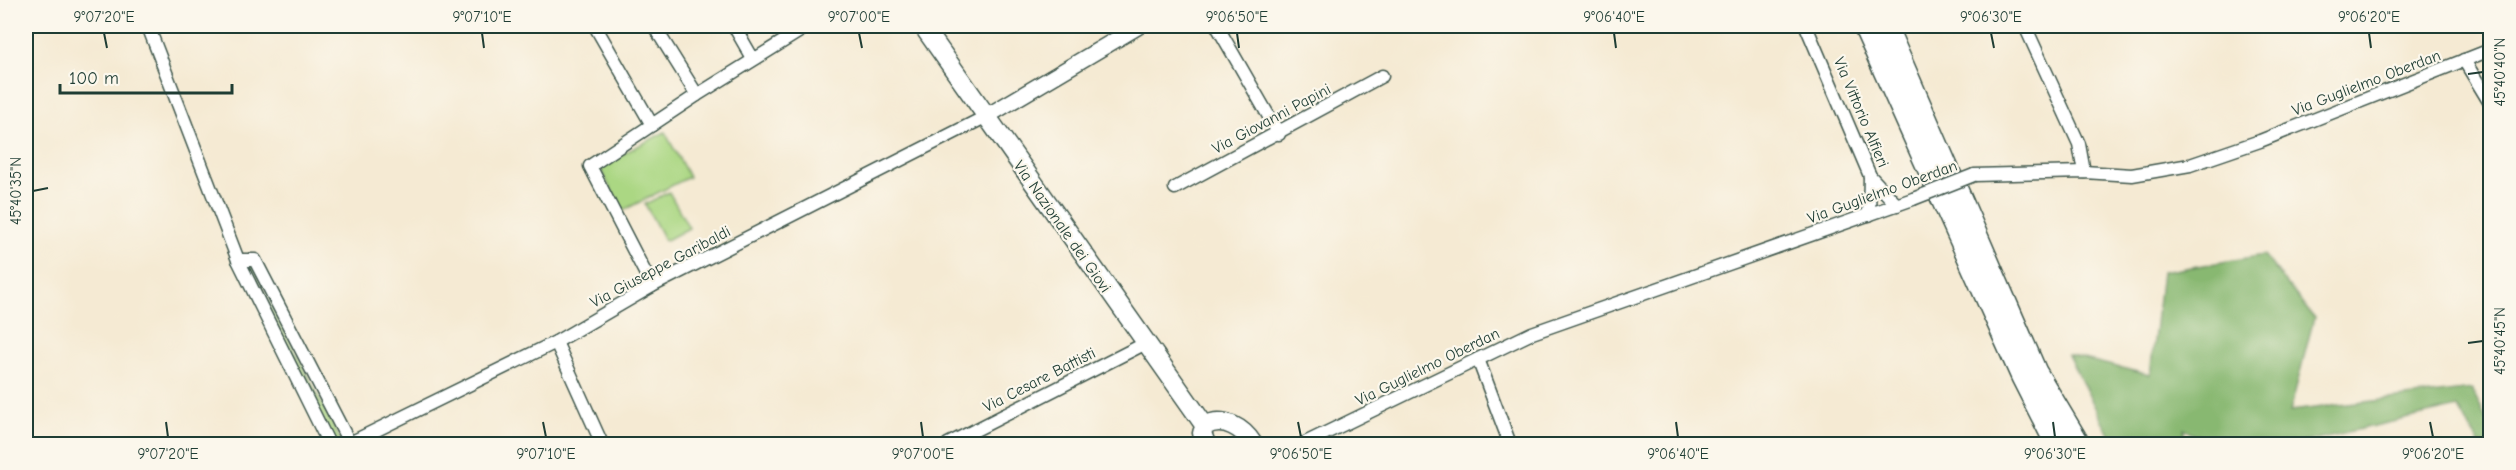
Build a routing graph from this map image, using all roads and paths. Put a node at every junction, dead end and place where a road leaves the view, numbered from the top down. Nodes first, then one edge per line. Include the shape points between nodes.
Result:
1 (148, 26) edge
2 (594, 26) edge
3 (654, 26) edge
4 (734, 26) edge
5 (808, 26) edge
6 (923, 26) edge
7 (1139, 26) edge
8 (1217, 26) edge
9 (1806, 26) edge
10 (1864, 26) edge
11 (1886, 26) edge
12 (2025, 26) edge
13 (2490, 50) edge
14 (753, 58) junction
15 (2464, 60) junction
16 (1382, 76) dead end
17 (697, 95) junction
18 (2490, 103) edge
19 (987, 116) junction
20 (652, 125) junction
21 (1279, 134) junction
22 (2084, 172) junction
23 (1870, 176) junction
24 (1175, 188) dead end
25 (1897, 205) junction
26 (1869, 215) junction
27 (238, 260) junction
28 (652, 286) junction
29 (556, 342) junction
30 (1146, 343) junction
31 (1478, 359) junction
32 (1204, 439) edge
33 (329, 444) edge
34 (349, 444) edge
35 (602, 444) edge
36 (948, 444) edge
37 (1253, 444) edge
38 (1304, 444) edge
39 (1510, 444) edge
40 (2056, 444) edge
41 (2079, 444) edge

1 - 27 street
2 - 20 street
3 - 17 street
4 - 14 street
5 - 14 street
6 - 19 main road, Via Nazionale dei Giovi
7 - 19 street
8 - 21 street
9 - 23 street, Via Vittorio Alfieri
10 - 40 highway
11 - 41 highway via 2036,372
12 - 22 street via 2079,144
13 - 15 street, Via Guglielmo Oberdan
14 - 17 street
15 - 18 street
15 - 22 street, Via Guglielmo Oberdan via 2190,165 2132,175
16 - 21 street, Via Giovanni Papini
17 - 20 street
19 - 28 street, Via Giuseppe Garibaldi
19 - 30 main road, Via Nazionale dei Giovi
20 - 28 street via 590,166
21 - 24 street, Via Giovanni Papini
22 - 25 street, Via Guglielmo Oberdan, bridge via 1974,175
23 - 25 street, Via Vittorio Alfieri
23 - 26 street
25 - 26 street, Via Guglielmo Oberdan
26 - 31 street, Via Guglielmo Oberdan via 1532,333
27 - 33 street
27 - 34 street via 255,260
28 - 29 street, Via Giuseppe Garibaldi
29 - 34 street, Via Giuseppe Garibaldi
29 - 35 street
30 - 32 main road, Via Nazionale dei Giovi
30 - 36 street, Via Cesare Battisti
31 - 38 street, Via Guglielmo Oberdan
31 - 39 street
32 - 37 main road, Via Nazionale dei Giovi via 1211,422 1226,423 1242,430

